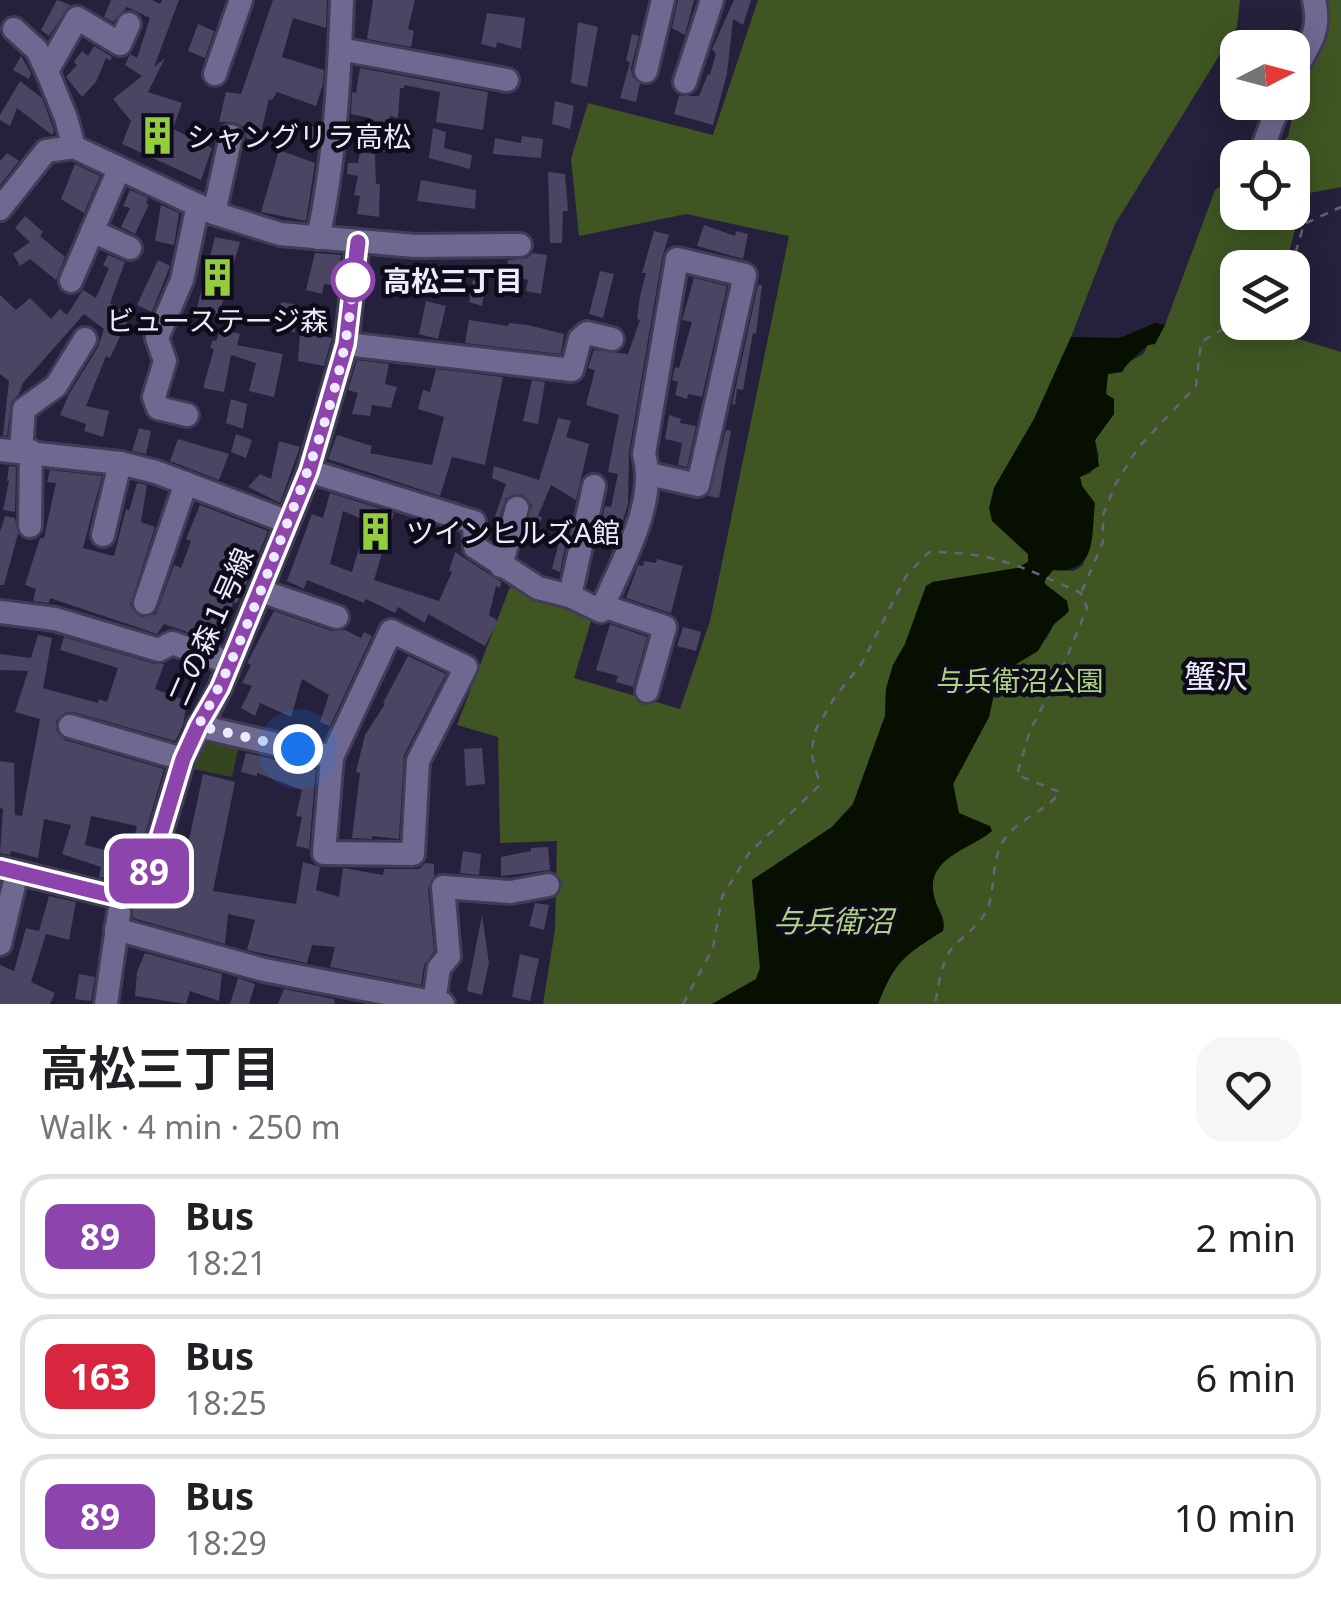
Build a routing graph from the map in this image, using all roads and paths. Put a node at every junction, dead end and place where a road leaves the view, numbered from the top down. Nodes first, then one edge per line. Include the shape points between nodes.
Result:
1 (241, 0) edge
2 (342, 0) edge
3 (662, 0) edge
4 (712, 0) edge
5 (1314, 0) edge
6 (130, 24) dead end
7 (14, 29) dead end
8 (1310, 43) edge
9 (340, 49) junction
10 (47, 71) junction
11 (646, 71) dead end
12 (215, 74) dead end
13 (508, 80) dead end
14 (685, 82) dead end
15 (231, 136) dead end
16 (74, 147) junction
17 (119, 168) junction
18 (327, 194) junction
19 (1341, 206) edge
20 (0, 208) edge
21 (206, 209) junction
22 (92, 231) junction
23 (318, 238) junction
24 (358, 242) junction
25 (520, 246) dead end
26 (130, 248) dead end
27 (1296, 250) edge
28 (71, 281) dead end
29 (1220, 331) edge
30 (85, 339) dead end
31 (612, 339) dead end
32 (346, 344) junction
33 (187, 415) dead end
34 (17, 450) edge
35 (120, 463) junction
36 (309, 471) junction
37 (650, 474) junction
38 (186, 483) junction
39 (594, 486) dead end
40 (698, 486) junction
41 (517, 508) dead end
42 (696, 510) dead end
43 (288, 522) junction
44 (30, 526) dead end
45 (102, 535) dead end
46 (502, 566) junction
47 (261, 590) junction
48 (1082, 593) junction
49 (570, 596) junction
50 (144, 602) dead end
51 (603, 606) junction
52 (0, 612) edge
53 (337, 617) dead end
54 (230, 663) junction
55 (647, 691) dead end
56 (70, 726) dead end
57 (198, 726) junction
58 (332, 757) junction
59 (183, 759) junction
60 (8, 870) edge
61 (548, 885) dead end
62 (122, 898) junction
63 (116, 929) junction
64 (0, 944) edge
65 (434, 1003) edge
66 (106, 1004) edge
67 (444, 1004) edge
68 (683, 1004) edge
69 (935, 1004) edge

1 - 12 street
2 - 9 street
3 - 11 street
4 - 14 street
5 - 8 street via 1318,16
6 - 10 street via 120,44 77,18
7 - 10 street via 37,50
9 - 13 street
9 - 18 street
10 - 16 street
15 - 21 street
16 - 17 street
16 - 20 street via 46,151
17 - 21 street
17 - 22 street
18 - 23 street
18 - 24 street
19 - 27 path via 1304,224
21 - 23 street via 280,234
21 - 33 street via 157,338 165,361 154,397 158,408
22 - 26 street
22 - 28 street
23 - 24 street
24 - 25 street
24 - 32 street, 二の森１号線
29 - 48 path via 1201,342 1196,386 1138,448 1116,483 1103,515 1103,542
30 - 34 street via 56,386 24,409
31 - 32 street via 588,334 580,340 572,370
32 - 36 street, 二の森１号線
34 - 35 street
34 - 44 street
35 - 38 street
35 - 45 street
36 - 43 street, 二の森１号線
36 - 46 street via 474,522 475,547
37 - 40 street
37 - 40 street via 644,454 677,260 748,266
37 - 51 street via 631,548
38 - 43 street
38 - 50 street
39 - 49 street
40 - 42 street
41 - 46 street
43 - 47 street, 二の森１号線
46 - 49 street via 538,588
47 - 53 street
47 - 54 street, 二の森１号線
48 - 68 path via 972,552 929,552 906,576 862,663 816,730 811,752 820,784 749,853 722,897 713,948
48 - 69 path via 1087,608 1016,775 1060,792 1003,842 990,903 948,953
49 - 51 street via 602,611
51 - 55 street via 666,627
52 - 54 street via 56,619 159,650 172,643
54 - 57 street, 二の森１号線
56 - 59 street
57 - 58 street
57 - 59 street, 二の森１号線
58 - 58 street via 392,631 466,667 418,760 413,854 324,853
59 - 62 street, 二の森１号線 via 144,888
60 - 62 street
60 - 64 street
61 - 65 street via 511,892 442,887 449,956 439,968
62 - 63 street
63 - 65 street via 264,970
63 - 66 street
65 - 67 street

